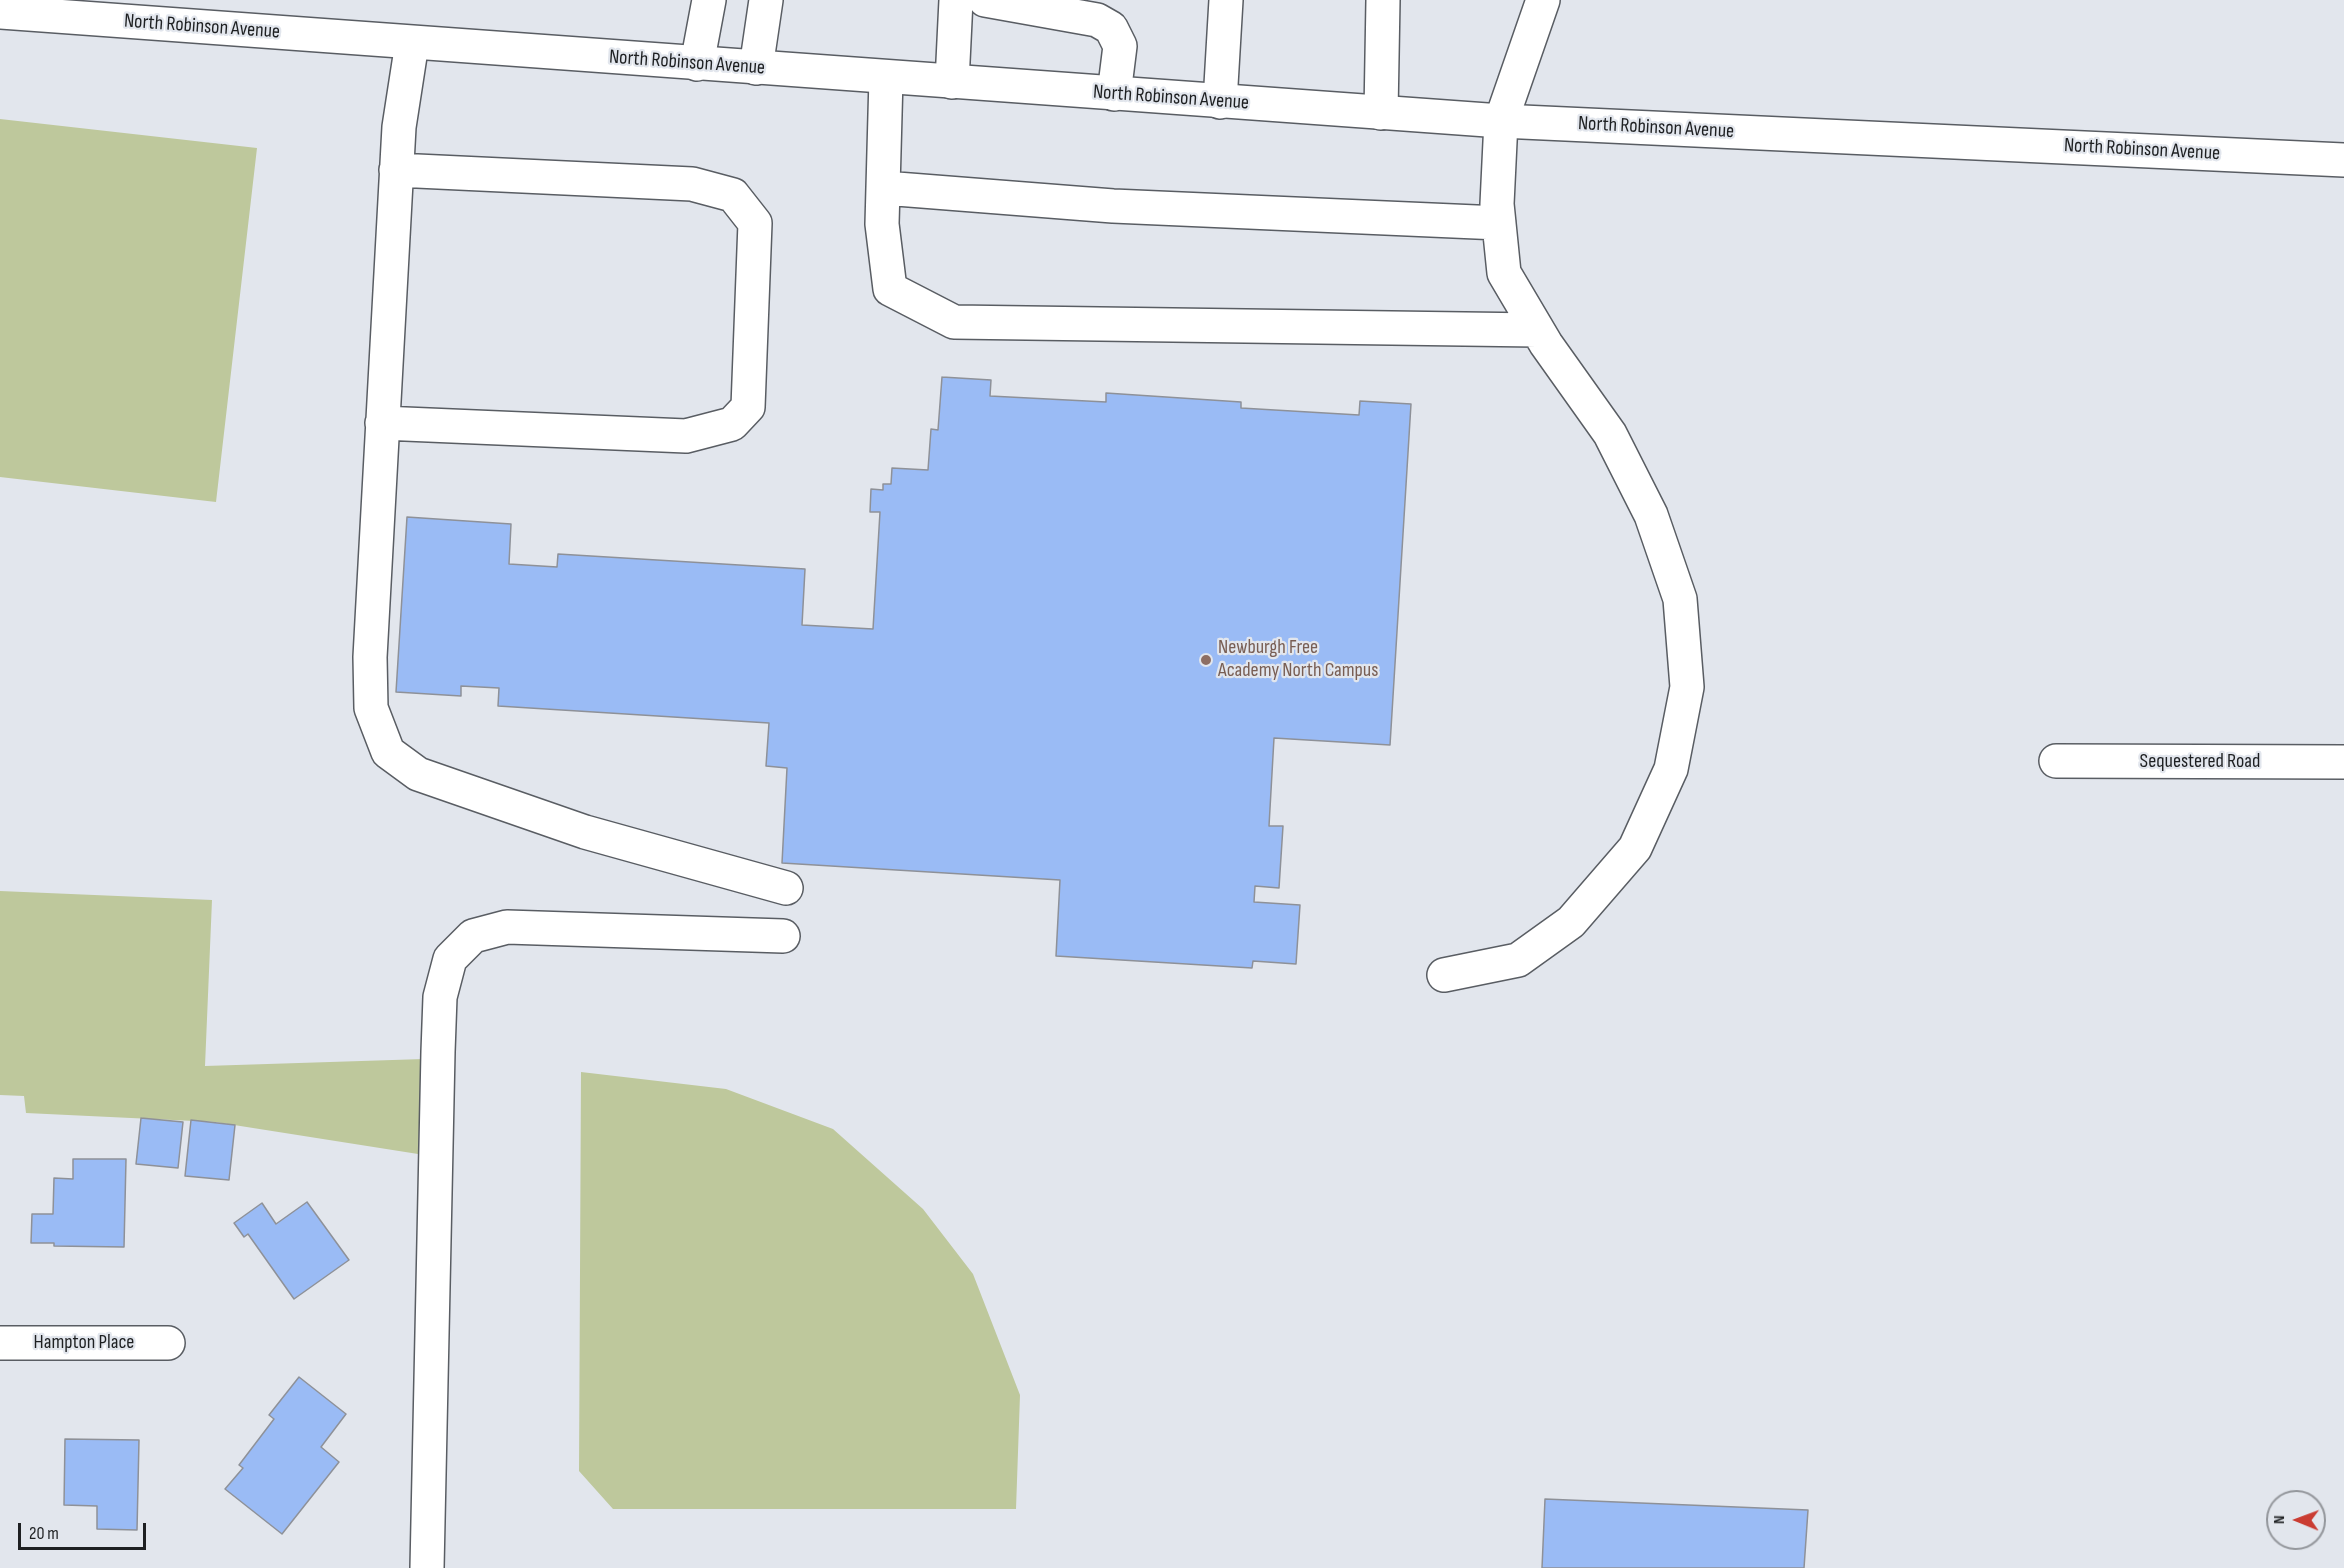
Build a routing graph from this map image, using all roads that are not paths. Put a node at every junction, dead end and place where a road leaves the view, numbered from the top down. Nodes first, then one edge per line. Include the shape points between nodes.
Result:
1 (709, 0) edge
2 (766, 0) edge
3 (956, 0) edge
4 (985, 0) edge
5 (1226, 0) edge
6 (1383, 0) edge
7 (1543, 0) edge
8 (0, 12) edge
9 (412, 43) junction
10 (697, 64) junction
11 (756, 68) junction
12 (886, 78) junction
13 (952, 82) junction
14 (1114, 94) junction
15 (1220, 102) junction
16 (1381, 113) junction
17 (1501, 122) junction
18 (2344, 160) edge
19 (396, 170) junction
20 (884, 188) junction
21 (1499, 223) junction
22 (1537, 330) junction
23 (382, 423) junction
24 (2056, 761) dead end
25 (2344, 762) edge
26 (786, 888) dead end
27 (783, 936) dead end
28 (1444, 975) dead end
29 (0, 1343) edge
30 (168, 1343) dead end
31 (427, 1568) edge

1 - 10 main road
2 - 11 main road
3 - 13 main road
4 - 14 main road via 1097,20 1111,28 1120,46
5 - 15 main road
6 - 16 main road
7 - 17 main road
8 - 9 main road, North Robinson Avenue
9 - 10 main road, North Robinson Avenue
9 - 19 main road
10 - 11 main road, North Robinson Avenue
11 - 12 main road, North Robinson Avenue
12 - 13 main road, North Robinson Avenue
12 - 20 main road
13 - 14 main road, North Robinson Avenue
14 - 15 main road, North Robinson Avenue
15 - 16 main road, North Robinson Avenue
16 - 17 main road, North Robinson Avenue
17 - 18 main road, North Robinson Avenue
17 - 21 main road
19 - 23 main road
19 - 23 main road via 692,184 733,195 755,223 748,407 732,424 686,436
20 - 21 main road via 1113,206
20 - 22 main road via 882,224 890,290 954,322
21 - 22 main road via 1504,273
22 - 28 main road via 1610,434 1651,515 1680,598 1687,687 1671,769 1635,848 1571,922 1518,960
23 - 26 main road via 370,657 371,708 388,752 418,774 585,832
24 - 25 main road, Sequestered Road
27 - 31 main road via 507,927 473,936 450,959 440,997
29 - 30 main road, Hampton Place

